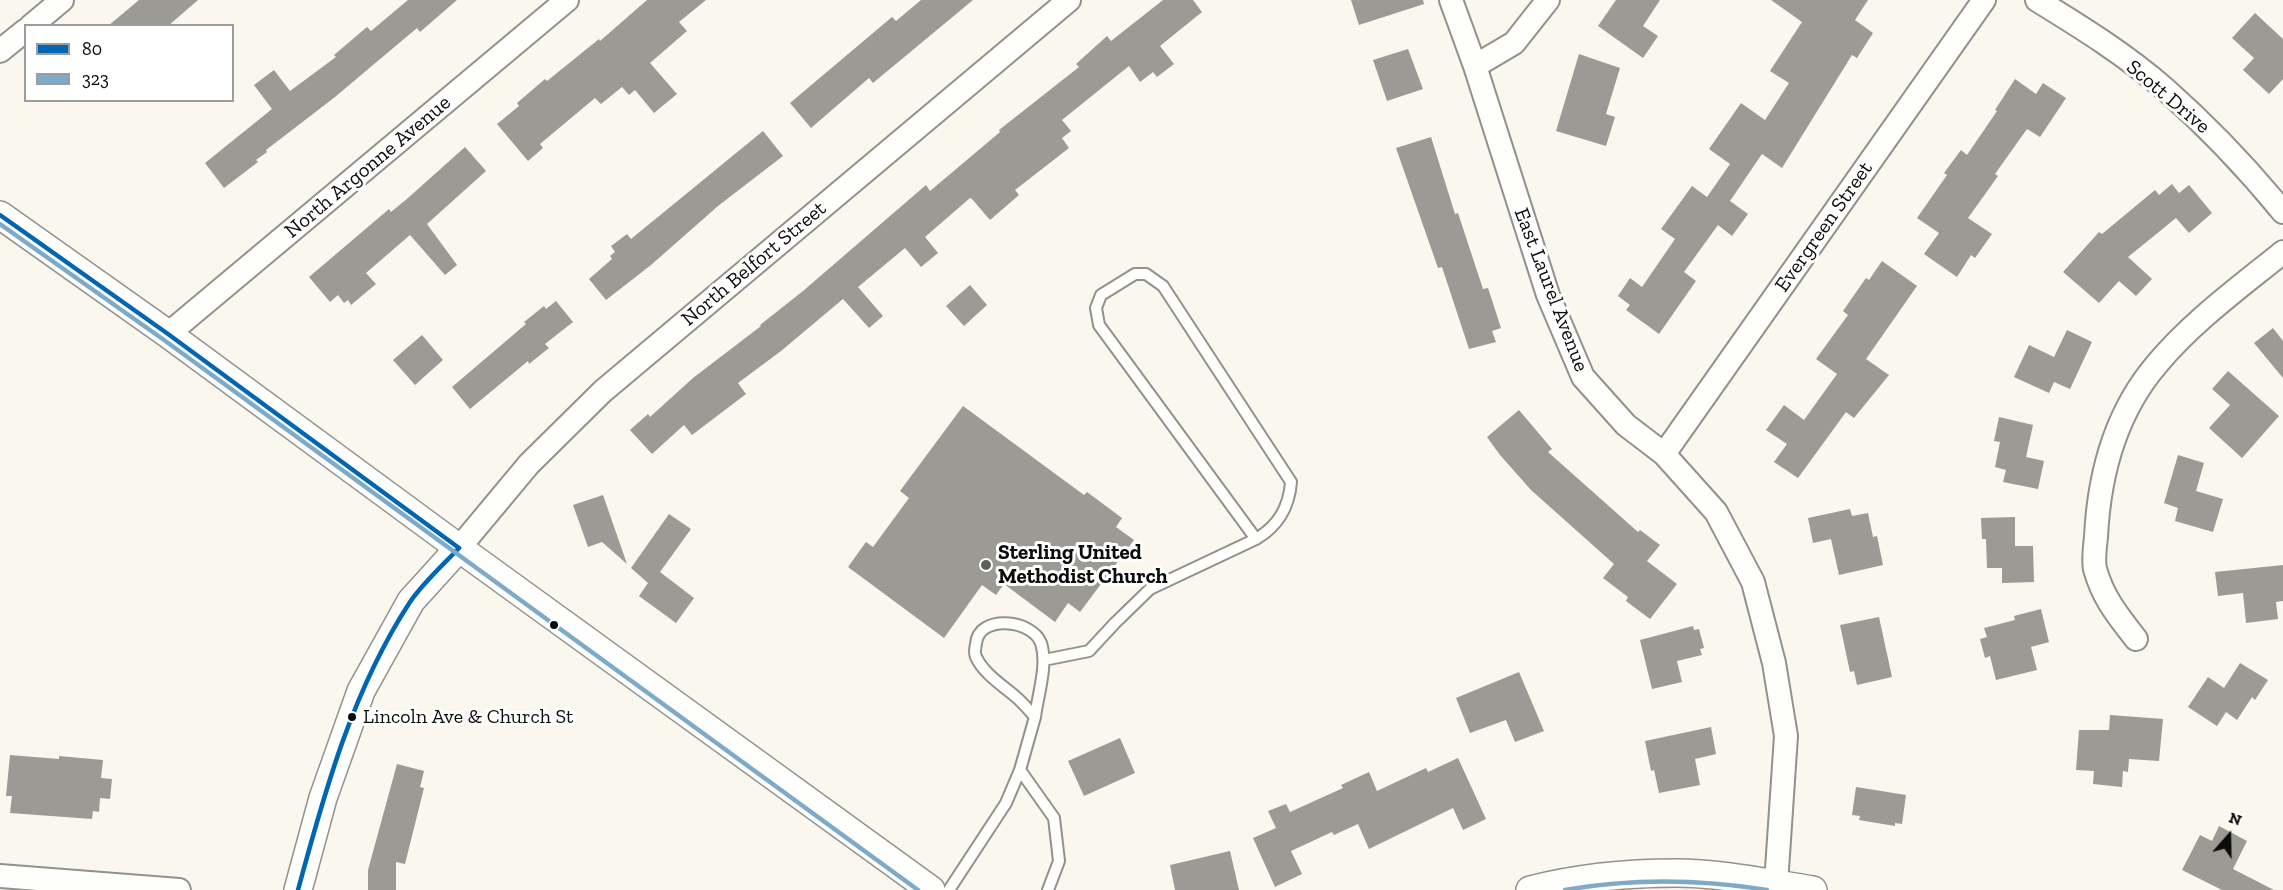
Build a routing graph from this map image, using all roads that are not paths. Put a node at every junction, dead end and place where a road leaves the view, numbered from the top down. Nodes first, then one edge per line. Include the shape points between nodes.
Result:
1 (62, 0) edge
2 (567, 0) edge
3 (1069, 0) edge
4 (1451, 0) edge
5 (1548, 0) edge
6 (1984, 0) edge
7 (2037, 0) edge
8 (34, 24) edge
9 (24, 32) edge
10 (0, 51) edge
11 (1475, 66) junction
12 (2283, 212) edge
13 (0, 214) edge
14 (2283, 252) edge
15 (168, 334) junction
16 (1664, 454) junction
17 (1256, 539) junction
18 (459, 549) junction
19 (2136, 639) dead end
20 (1044, 660) junction
21 (1035, 717) junction
22 (1020, 770) junction
23 (0, 876) edge
24 (1776, 884) junction
25 (179, 890) edge
26 (298, 890) edge
27 (931, 890) edge
28 (949, 890) edge
29 (1048, 890) edge
30 (1530, 890) edge
31 (1813, 890) edge

1 - 8 street
2 - 15 street, North Argonne Avenue
3 - 18 street, North Belfort Street via 603,391 529,464
4 - 11 street, East Laurel Avenue
5 - 11 street via 1514,43
6 - 16 street, Evergreen Street
7 - 12 street, Scott Drive via 2164,88 2225,146
9 - 10 street
11 - 16 street, East Laurel Avenue via 1548,295 1582,377 1626,425
13 - 15 street
14 - 19 street via 2197,323 2156,365 2128,406 2108,453 2097,509 2095,567 2110,606
15 - 18 street
16 - 24 street, East Laurel Avenue via 1716,512 1753,582 1774,663 1786,736
17 - 17 lane via 1269,531 1283,513 1291,482 1163,286 1146,274 1135,274 1101,295 1096,308 1100,325
17 - 20 lane via 1150,589 1089,651
18 - 26 street via 411,601 361,691 323,798
18 - 27 street
20 - 21 lane
20 - 21 lane via 1040,641 1029,629 999,624 986,627 976,639 975,655 983,668
21 - 22 lane
22 - 28 lane via 1006,803
22 - 29 lane via 1054,818 1059,861
23 - 25 street
24 - 30 street via 1677,873 1564,882
24 - 31 street

